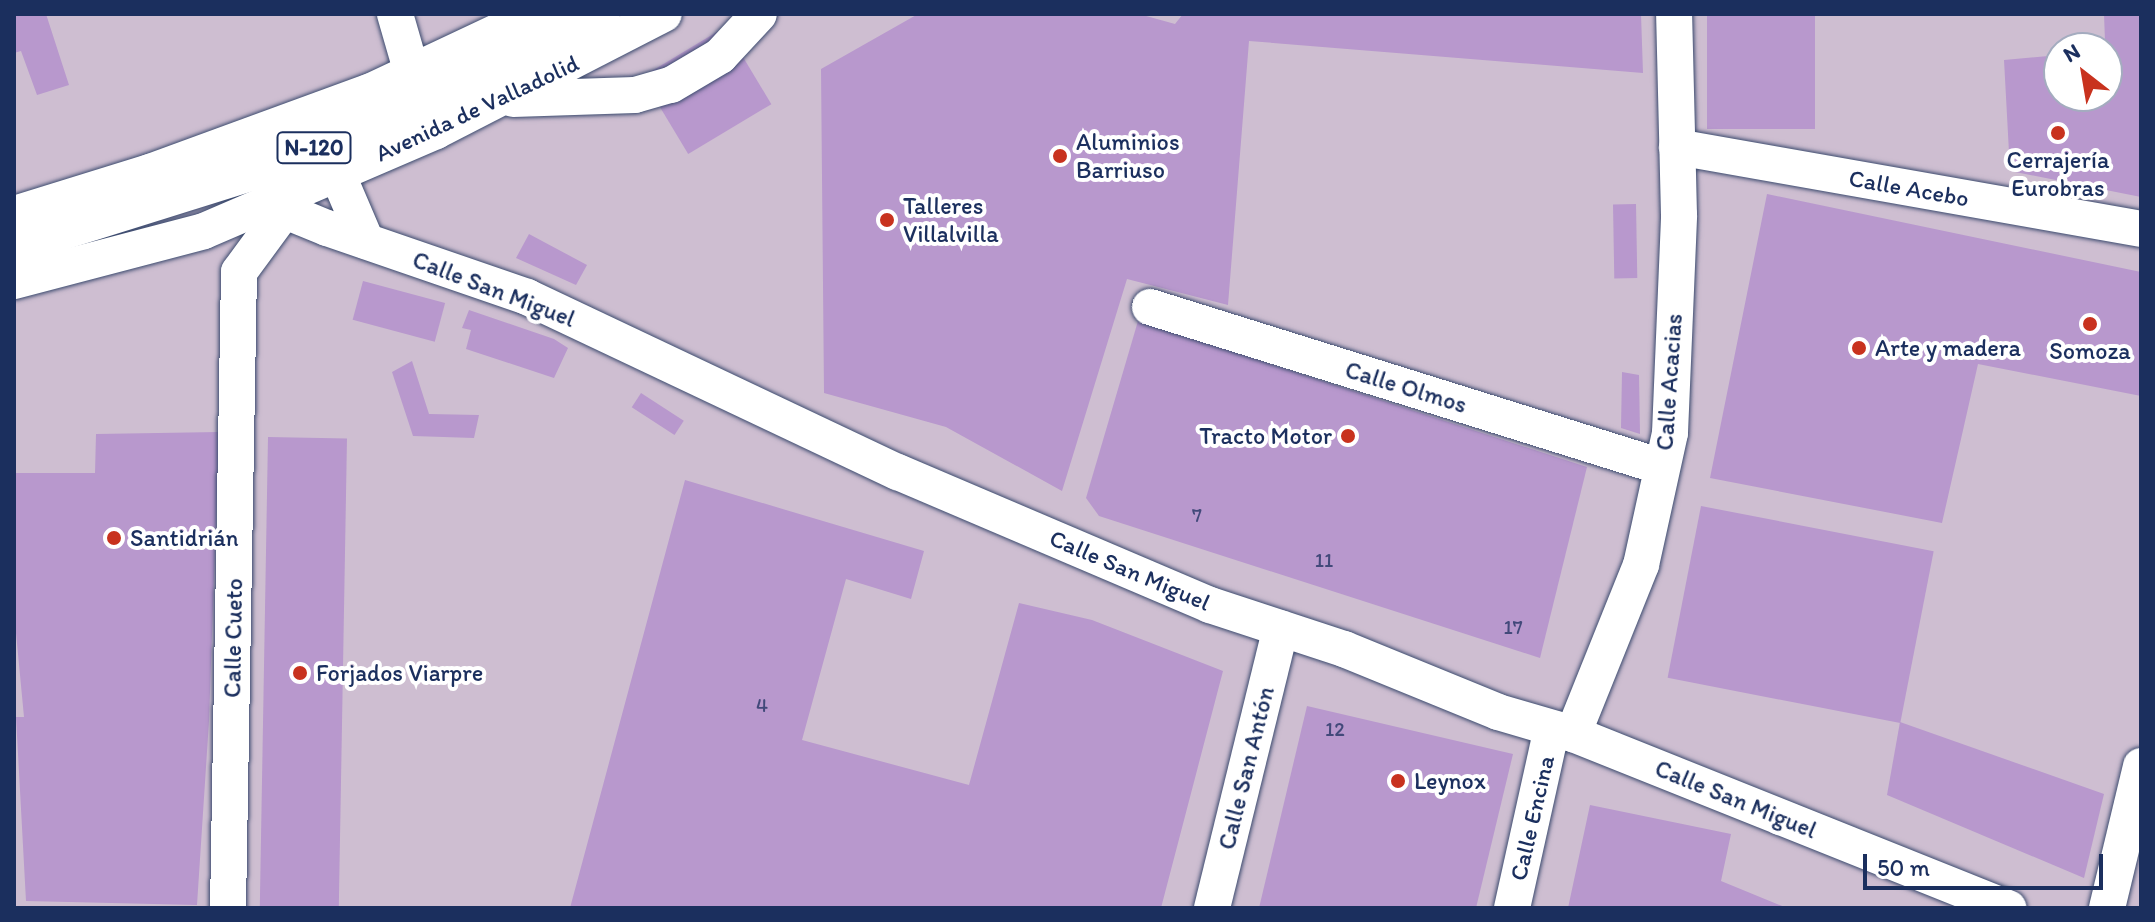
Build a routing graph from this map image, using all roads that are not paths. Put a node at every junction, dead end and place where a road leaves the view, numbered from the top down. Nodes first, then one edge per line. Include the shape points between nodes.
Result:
1 (395, 14) edge
2 (535, 14) edge
3 (598, 14) edge
4 (664, 14) edge
5 (759, 14) edge
6 (1674, 14) edge
7 (412, 73) junction
8 (500, 100) junction
9 (1677, 147) junction
10 (337, 173) junction
11 (284, 201) junction
12 (14, 214) edge
13 (2141, 229) edge
14 (204, 231) junction
15 (366, 241) junction
16 (14, 243) edge
17 (239, 272) junction
18 (14, 281) edge
19 (1150, 307) dead end
20 (1662, 467) junction
21 (1281, 628) junction
22 (1563, 731) junction
23 (2141, 766) edge
24 (228, 908) edge
25 (1212, 908) edge
26 (1512, 908) edge
27 (2008, 908) edge
28 (2107, 908) edge

1 - 7 lane
2 - 7 lane
3 - 16 highway, Avenida de Valladolid / N-120 via 423,104 309,150
4 - 8 lane, Avenida de Valladolid
5 - 8 lane via 720,56 671,85 635,95
6 - 9 lane, Calle Acacias
7 - 12 lane via 150,172
8 - 10 lane, Avenida de Valladolid
9 - 13 lane, Calle Acebo
9 - 20 lane, Calle Acacias via 1670,433
10 - 11 lane, Avenida de Valladolid
10 - 15 lane
11 - 14 lane, Avenida de Valladolid
11 - 15 lane, Calle San Miguel
11 - 17 lane
14 - 17 lane
14 - 18 lane, Avenida de Valladolid
15 - 21 lane, Calle San Miguel via 527,297 898,472 1210,605
17 - 24 lane, Calle Cueto
19 - 20 lane, Calle Olmos
20 - 22 lane, Calle Acacias via 1641,565
21 - 22 lane, Calle San Miguel via 1498,712
21 - 25 lane, Calle San Antón
22 - 26 lane, Calle Encina
22 - 27 lane, Calle San Miguel
23 - 28 lane

